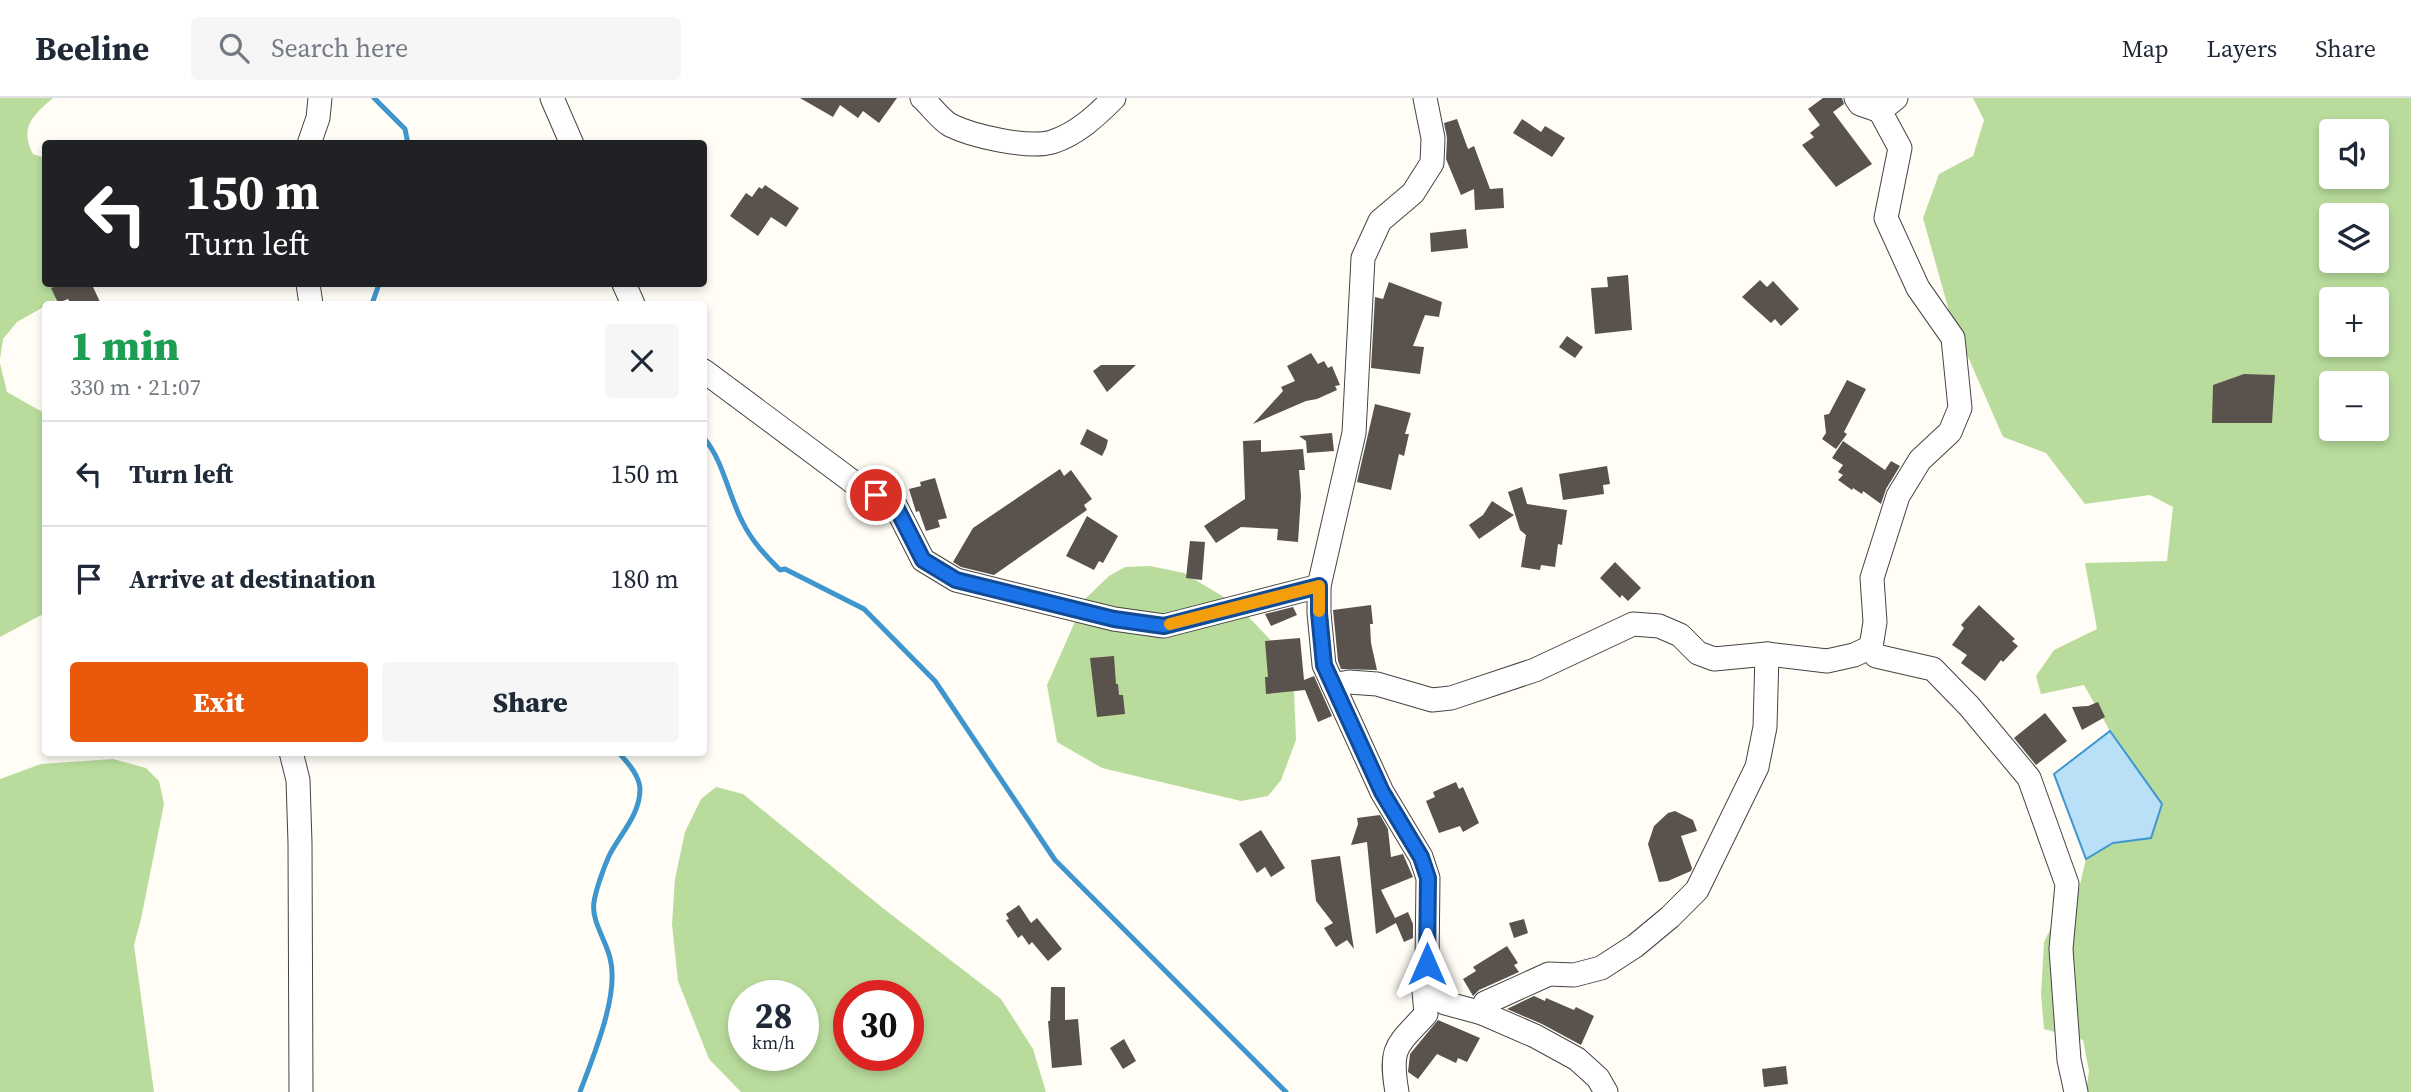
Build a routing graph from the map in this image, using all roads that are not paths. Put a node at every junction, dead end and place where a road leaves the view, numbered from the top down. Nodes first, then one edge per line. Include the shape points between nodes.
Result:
1 (320, 98) edge
2 (552, 98) edge
3 (922, 98) edge
4 (1114, 98) edge
5 (1425, 98) edge
6 (1856, 98) edge
7 (1888, 104) edge
8 (310, 140) edge
9 (570, 140) edge
10 (707, 373) edge
11 (1319, 586) junction
12 (1871, 647) junction
13 (1767, 654) junction
14 (1333, 685) junction
15 (292, 756) edge
16 (1427, 964) junction
17 (1482, 1013) junction
18 (301, 1092) edge
19 (1396, 1092) edge
20 (1606, 1092) edge
21 (2076, 1092) edge

1 - 8 street
2 - 9 street
3 - 4 street via 948,124 987,138 1038,144 1083,127
5 - 11 street via 1433,138 1432,163 1413,193 1380,221 1363,258 1354,433
6 - 7 street via 1860,104
7 - 12 street via 1900,148 1886,218 1918,288 1953,338 1960,408 1950,432 1920,460 1898,496 1872,578 1875,622
10 - 11 street via 857,485 895,505 923,560 956,580 1114,619 1164,626
11 - 14 street via 1324,665
12 - 13 street via 1827,662
12 - 21 street via 1876,656 1933,669 2029,778 2067,884 2061,949 2069,1060
13 - 14 street via 1714,659 1698,653 1679,635 1658,626 1633,624 1535,670 1451,698 1432,700 1377,684
13 - 17 street via 1765,727 1757,767 1697,890 1670,918 1601,968 1574,975 1549,974 1485,1003
14 - 16 street via 1382,792 1421,857 1428,878
15 - 18 street via 298,780 300,843
16 - 17 street via 1445,1003
16 - 19 street via 1422,964 1426,1014 1395,1048
17 - 20 street via 1577,1059

